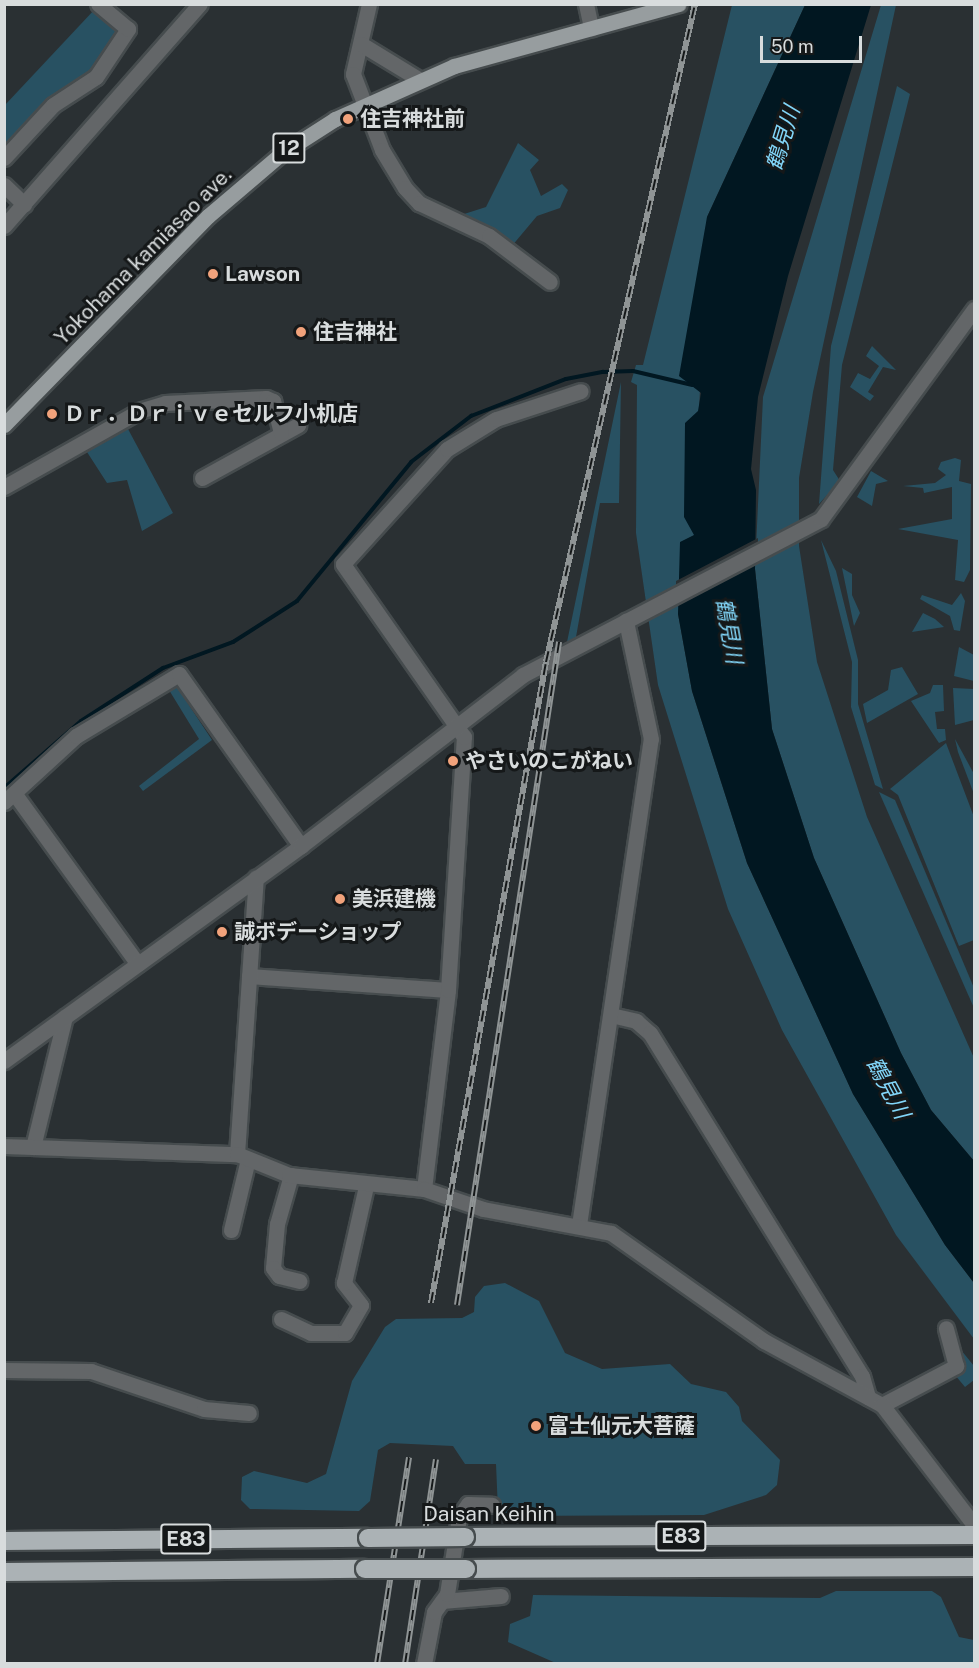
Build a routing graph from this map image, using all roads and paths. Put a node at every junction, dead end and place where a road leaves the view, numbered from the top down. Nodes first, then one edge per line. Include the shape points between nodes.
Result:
1 (99, 4) edge
2 (200, 4) edge
3 (369, 4) edge
4 (586, 4) edge
5 (679, 4) edge
6 (591, 28) junction
7 (361, 44) junction
8 (420, 80) junction
9 (364, 104) junction
10 (4, 158) edge
11 (4, 185) edge
12 (24, 204) junction
13 (4, 226) edge
14 (550, 282) dead end
15 (975, 309) edge
16 (581, 391) dead end
17 (4, 425) edge
18 (298, 425) dead end
19 (281, 433) junction
20 (202, 478) dead end
21 (4, 487) edge
22 (632, 618) junction
23 (459, 726) junction
24 (9, 798) edge
25 (301, 846) junction
26 (256, 878) junction
27 (138, 964) junction
28 (249, 976) junction
29 (448, 990) junction
30 (611, 1015) junction
31 (65, 1017) junction
32 (4, 1061) edge
33 (4, 1146) edge
34 (33, 1147) junction
35 (242, 1157) junction
36 (291, 1175) junction
37 (366, 1186) junction
38 (424, 1189) junction
39 (579, 1225) junction
40 (231, 1230) dead end
41 (300, 1281) dead end
42 (281, 1319) dead end
43 (946, 1328) dead end
44 (4, 1370) edge
45 (875, 1401) junction
46 (249, 1413) dead end
47 (492, 1505) dead end
48 (975, 1526) edge
49 (975, 1536) edge
50 (4, 1541) edge
51 (975, 1567) edge
52 (4, 1572) edge
53 (501, 1596) dead end
54 (442, 1601) junction
55 (424, 1664) edge

1 - 10 street via 128,28 96,76 54,105
2 - 12 street
3 - 7 street
4 - 6 street
5 - 6 main road, Yokohama kamiasao ave. / 12
6 - 8 main road, Yokohama kamiasao ave. / 12
7 - 8 street
7 - 9 street via 354,74
8 - 9 main road, Yokohama kamiasao ave. / 12
9 - 14 street via 382,150 419,203 489,236
9 - 17 main road, Yokohama kamiasao ave. / 12 via 282,153 208,216
11 - 12 street
12 - 13 street
15 - 22 street via 830,510 812,524
16 - 23 street via 496,418 447,449 343,564
18 - 19 street
19 - 20 street
19 - 21 street via 273,401 266,398 165,403 139,411
22 - 23 street via 523,675
22 - 30 street via 651,739
23 - 25 street
23 - 29 street via 465,765
24 - 25 street via 76,736 179,674
24 - 27 street
25 - 26 street
26 - 27 street
26 - 28 street
27 - 31 street
28 - 29 street
28 - 35 street
29 - 38 street
30 - 39 street
30 - 45 street via 636,1021 650,1033
31 - 32 street
31 - 34 street
33 - 34 street
34 - 35 street
35 - 36 street
35 - 40 street
36 - 37 street
36 - 41 street via 277,1224 273,1268 279,1276
37 - 38 street
37 - 42 street via 344,1283 361,1305 345,1333 311,1333
38 - 39 street via 483,1209
39 - 45 street via 620,1239 764,1341
43 - 45 street via 956,1366
44 - 46 street via 91,1371 204,1409
45 - 48 street
47 - 54 street via 468,1504 459,1517
49 - 50 highway, Daisan Keihin / E83, bridge
51 - 52 highway, E83, bridge
53 - 54 street
54 - 55 street via 434,1612

